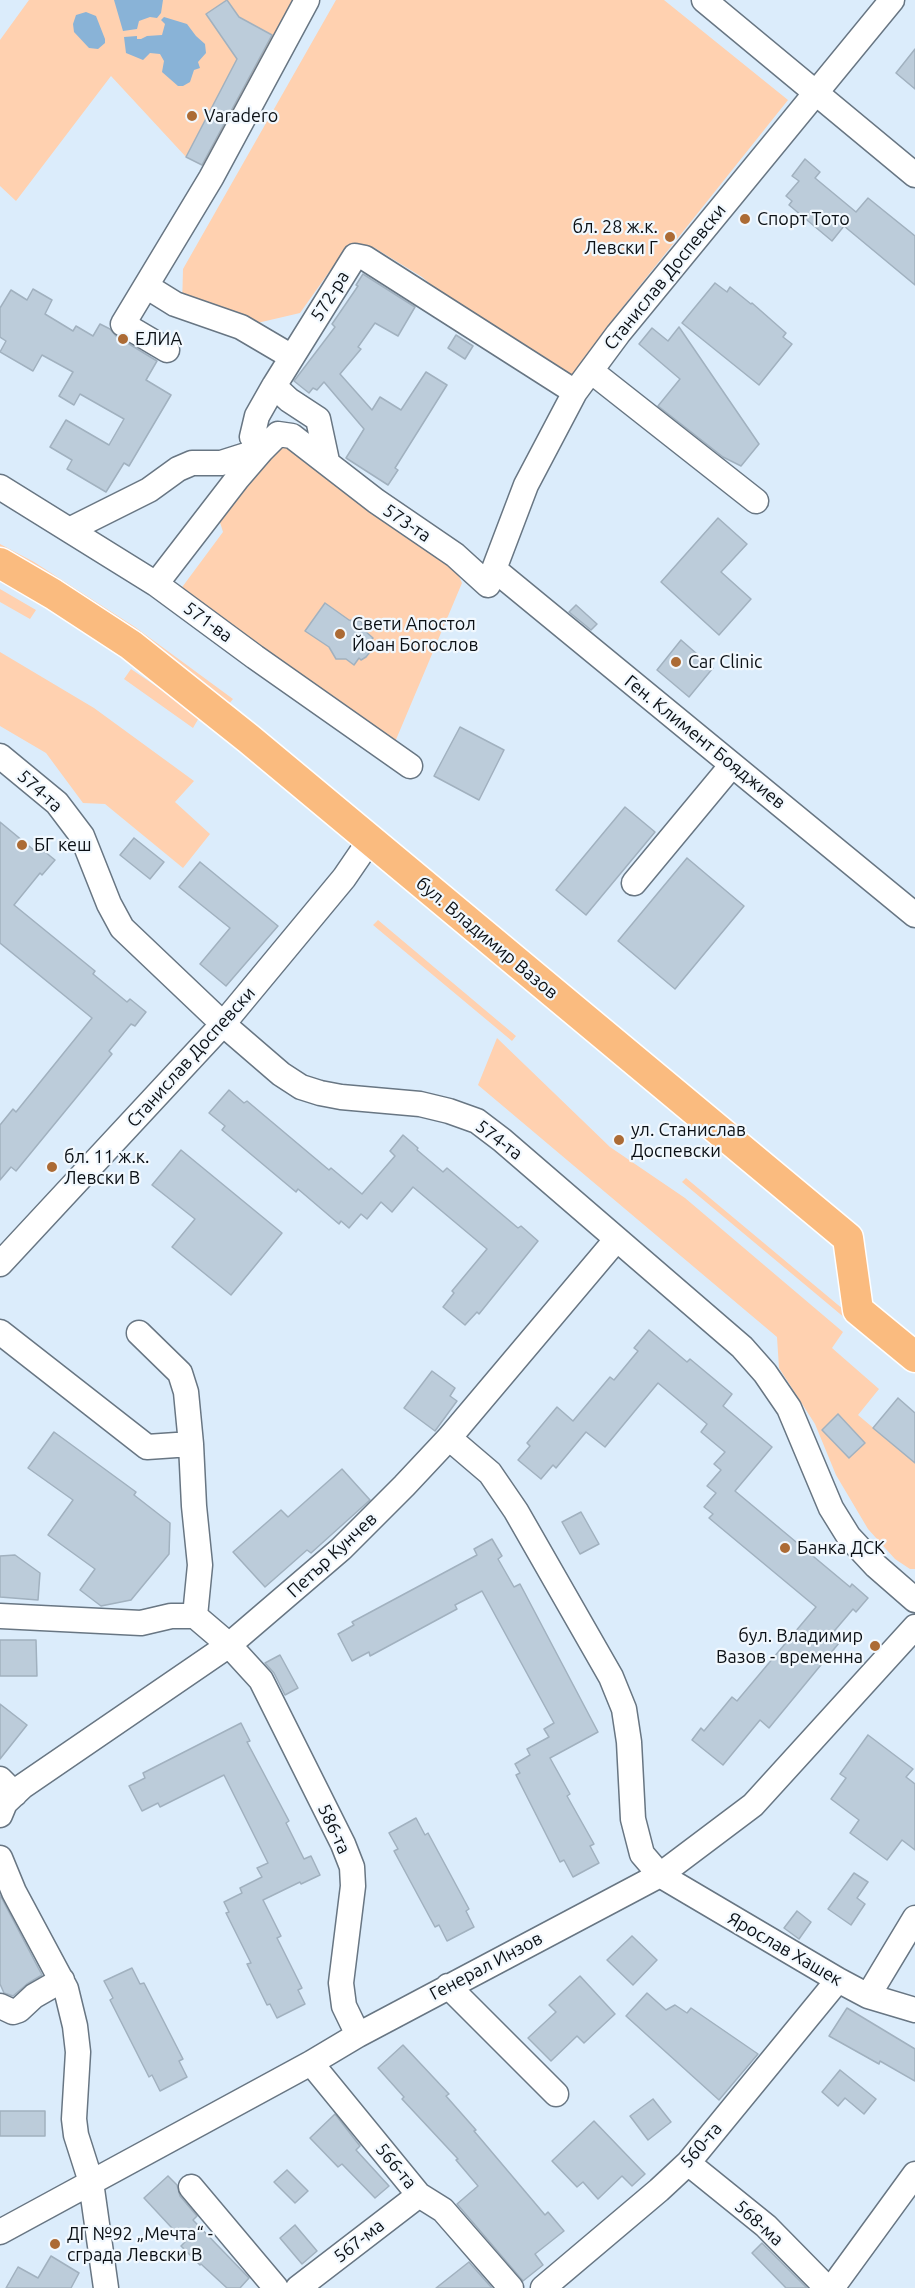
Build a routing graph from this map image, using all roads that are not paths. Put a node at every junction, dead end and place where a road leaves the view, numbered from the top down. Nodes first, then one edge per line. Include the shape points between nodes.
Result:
1 (307, 0) edge
2 (704, 0) edge
3 (892, 0) edge
4 (815, 93) junction
5 (915, 176) edge
6 (146, 286) junction
7 (167, 350) dead end
8 (291, 357) junction
9 (591, 371) junction
10 (274, 386) junction
11 (575, 392) junction
12 (262, 450) junction
13 (327, 461) junction
14 (0, 487) edge
15 (756, 501) dead end
16 (69, 530) junction
17 (0, 563) edge
18 (491, 578) junction
19 (156, 584) junction
20 (0, 756) edge
21 (732, 765) junction
22 (410, 766) dead end
23 (370, 840) junction
24 (634, 883) dead end
25 (915, 915) edge
26 (224, 1024) junction
27 (616, 1240) junction
28 (0, 1263) edge
29 (0, 1332) edge
30 (139, 1333) dead end
31 (915, 1357) edge
32 (449, 1438) junction
33 (191, 1444) junction
34 (915, 1600) edge
35 (0, 1616) edge
36 (195, 1616) junction
37 (915, 1627) edge
38 (229, 1645) junction
39 (7, 1786) edge
40 (0, 1815) edge
41 (0, 1858) edge
42 (660, 1875) junction
43 (915, 1918) edge
44 (62, 1980) junction
45 (838, 1980) junction
46 (447, 1986) junction
47 (868, 1996) junction
48 (0, 2006) edge
49 (915, 2010) edge
50 (358, 2035) junction
51 (311, 2063) junction
52 (556, 2094) dead end
53 (688, 2163) junction
54 (915, 2174) edge
55 (91, 2182) junction
56 (191, 2187) dead end
57 (419, 2195) junction
58 (0, 2232) edge
59 (106, 2288) edge
60 (276, 2288) edge
61 (298, 2288) edge
62 (511, 2288) edge
63 (543, 2288) edge
64 (830, 2288) edge

1 - 6 street via 211,178
2 - 4 street
3 - 4 street, Станислав Доспевски
4 - 5 street
4 - 9 street, Станислав Доспевски
6 - 7 street via 123,324
6 - 8 street via 175,304 241,327
8 - 10 street
8 - 11 street, 572-ра via 355,256 360,256
9 - 11 street, Станислав Доспевски
9 - 15 street
10 - 12 street via 257,416 252,436
10 - 13 street via 318,419
11 - 18 street, Станислав Доспевски via 526,485
12 - 13 street, 573-та via 278,434 292,436
12 - 16 street via 221,463 192,463 149,490
12 - 19 street
13 - 18 street, 573-та via 376,501
14 - 16 street, 571-ва
16 - 19 street, 571-ва
17 - 23 main road, бул. Владимир Вазов via 131,645
18 - 21 street, Ген. Климент Бояджиев
19 - 22 street, 571-ва
20 - 26 street, 574-та via 57,803 82,836 108,904 122,928
21 - 24 street
21 - 25 street, Ген. Климент Бояджиев
23 - 26 street, Станислав Доспевски via 344,878
23 - 31 main road, бул. Владимир Вазов via 848,1238 858,1311
26 - 27 street, 574-та via 301,1087 341,1097 420,1104 477,1121
26 - 28 street, Станислав Доспевски
27 - 32 street, Петър Кунчев
27 - 34 street, 574-та via 742,1347 765,1373 789,1408 831,1508 849,1537
29 - 33 street via 147,1447
30 - 33 street via 185,1382
32 - 38 street, Петър Кунчев via 341,1549
32 - 42 street via 490,1473 516,1511 611,1677 624,1709 630,1742 633,1819 642,1854
33 - 36 street via 200,1565
35 - 36 street via 141,1623 171,1616
36 - 38 street, 586-та
37 - 42 street, Генерал Инзов via 753,1805
38 - 39 street, Петър Кунчев via 23,1786
38 - 50 street, 586-та via 261,1680 352,1867 341,1983 344,2006
39 - 40 street, Петър Кунчев
41 - 44 street
42 - 45 street, Ярослав Хашек
42 - 46 street, Генерал Инзов
43 - 47 street
44 - 48 street via 19,2010 13,2012
44 - 55 street via 78,2052 76,2135
45 - 47 street, Ярослав Хашек
45 - 53 street, 560-та
46 - 50 street, Генерал Инзов
46 - 52 street
47 - 49 street, Ярослав Хашек
50 - 51 street, Генерал Инзов
51 - 55 street, Генерал Инзов
51 - 57 street, 566-та
53 - 63 street, 560-та
53 - 64 street, 568-ма via 766,2226
54 - 64 street
55 - 58 street, Генерал Инзов
55 - 59 street
56 - 60 street
57 - 61 street, 567-ма
57 - 62 street, 566-та via 443,2210

